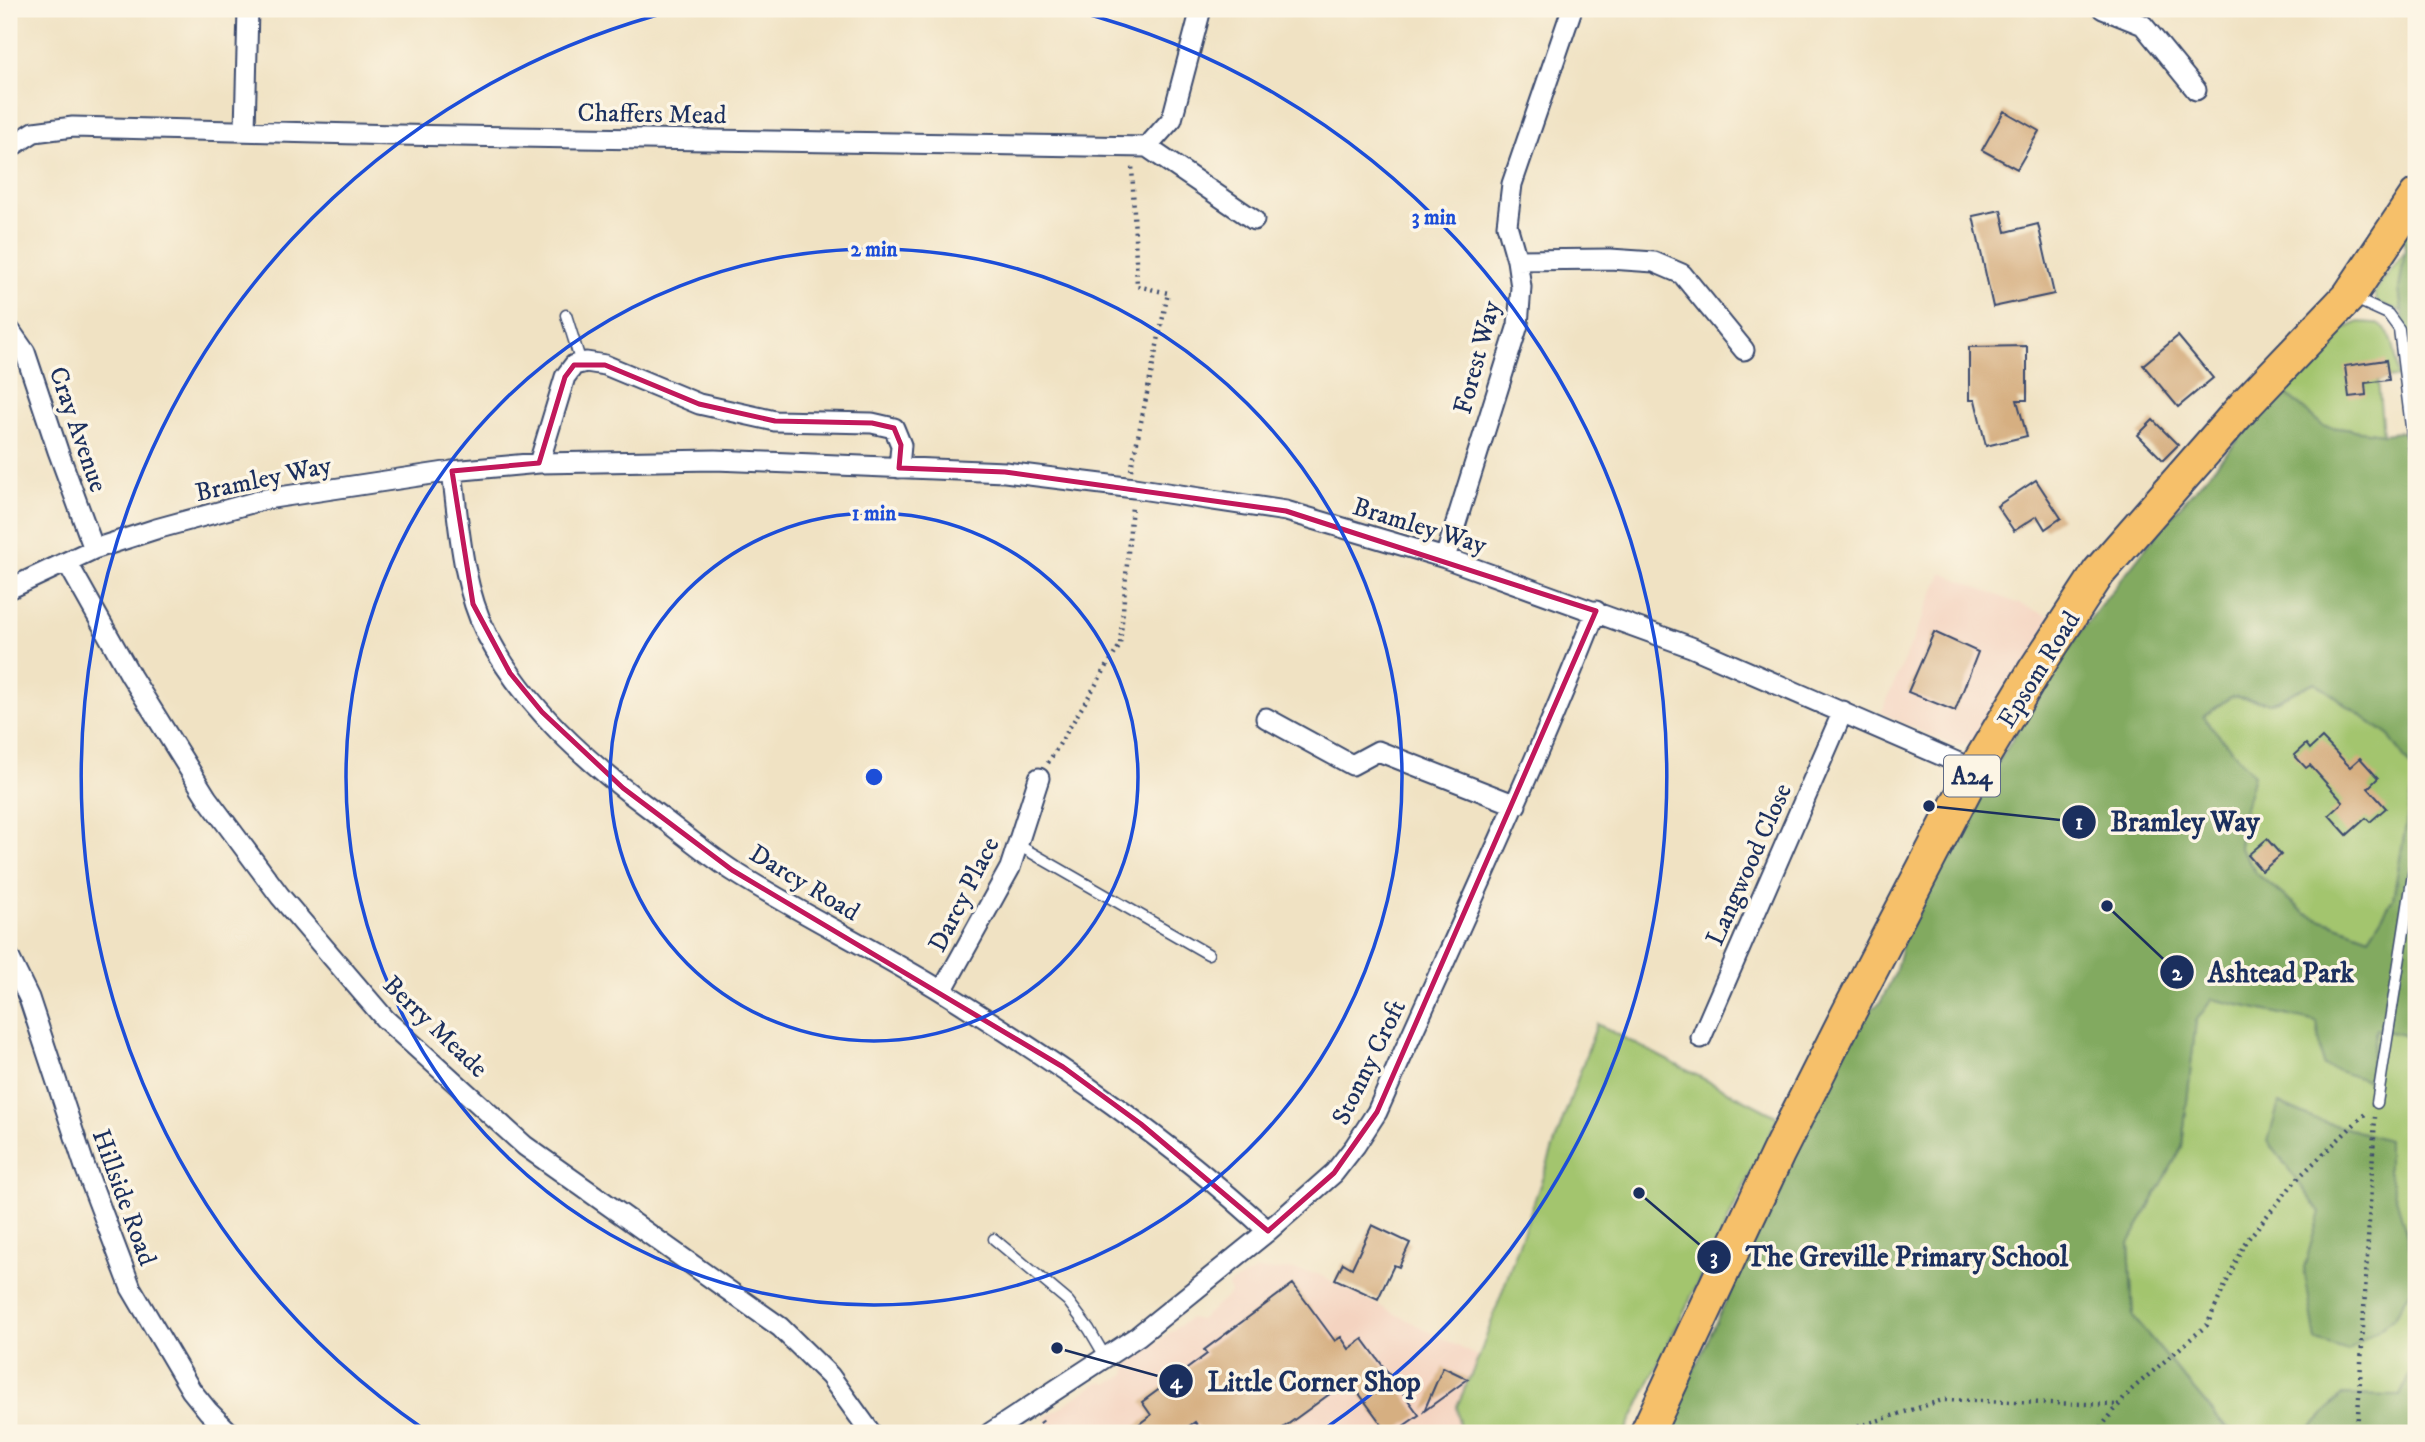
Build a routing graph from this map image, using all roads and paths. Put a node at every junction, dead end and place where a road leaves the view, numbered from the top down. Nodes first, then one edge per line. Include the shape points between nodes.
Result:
1 (248, 9) edge
2 (1201, 9) edge
3 (1572, 9) edge
4 (2103, 9) edge
5 (2196, 90) dead end
6 (245, 130) junction
7 (1139, 147) junction
8 (9, 148) edge
9 (2416, 196) edge
10 (1254, 220) dead end
11 (1517, 260) junction
12 (2349, 296) junction
13 (566, 314) dead end
14 (9, 329) edge
15 (1745, 350) dead end
16 (582, 363) junction
17 (539, 463) junction
18 (899, 468) junction
19 (2416, 468) edge
20 (452, 471) junction
21 (1130, 488) junction
22 (94, 549) junction
23 (1445, 558) junction
24 (68, 562) junction
25 (9, 589) edge
26 (1596, 611) junction
27 (1843, 711) junction
28 (1265, 718) dead end
29 (1975, 770) junction
30 (1039, 778) joint
31 (1516, 805) junction
32 (1018, 845) junction
33 (2416, 855) edge
34 (1208, 954) dead end
35 (9, 957) edge
36 (942, 991) junction
37 (1702, 1038) dead end
38 (2377, 1103) junction
39 (1268, 1231) junction
40 (994, 1239) dead end
41 (1106, 1358) junction
42 (2119, 1405) junction
43 (230, 1433) edge
44 (871, 1433) edge
45 (990, 1433) edge
46 (1647, 1433) edge
47 (1838, 1433) edge
48 (2096, 1433) edge
49 (2357, 1433) edge

1 - 6 street
2 - 7 street via 1172,119
3 - 11 street, Forest Way via 1511,184 1507,225
4 - 5 street via 2143,25
6 - 7 street, Chaffers Mead
6 - 8 street, Chaffers Mead via 73,127 34,132
7 - 10 street
7 - 21 path via 1137,286 1168,293
9 - 12 highway, Epsom Road / A24
11 - 15 street via 1654,262 1682,274
11 - 23 street, Forest Way via 1521,287 1518,325
12 - 19 lane via 2388,314 2399,328
12 - 29 highway, Epsom Road / A24 via 2245,405 2099,572
13 - 16 lane
14 - 22 street, Cray Avenue via 25,352
16 - 17 street via 574,365 565,377
16 - 18 street via 605,365 699,404 775,421 872,422 894,428 901,445
17 - 18 street, Bramley Way via 715,460
17 - 20 street, Bramley Way
18 - 21 street, Bramley Way via 1005,472
20 - 22 street, Bramley Way via 266,499
20 - 36 street, Darcy Road via 473,604 510,673 550,721 583,756 732,870
21 - 23 street, Bramley Way via 1286,511
21 - 30 path via 1120,645
22 - 24 street, Bramley Way
23 - 26 street, Bramley Way
24 - 25 street, Bramley Way
24 - 44 street, Berry Meade via 131,676 207,798 280,896 385,1019 525,1146 780,1327 830,1376
26 - 27 street, Bramley Way
26 - 31 street, Stonny Croft
27 - 29 street, Bramley Way
27 - 37 street, Langwood Close
28 - 31 street via 1352,765 1378,751
29 - 46 highway, Epsom Road / A24 via 1778,1153
30 - 32 street, Darcy Place
31 - 39 street, Stonny Croft via 1377,1112 1334,1172
32 - 34 lane
32 - 36 street, Darcy Place via 1010,868
33 - 38 lane
35 - 43 street, Hillside Road via 29,998 131,1288 191,1390
36 - 39 street, Darcy Road via 1141,1124
38 - 42 path via 2297,1179 2244,1244 2207,1325
38 - 49 path
39 - 41 street, Stonny Croft
40 - 41 lane via 1068,1301
41 - 45 street, Stonny Croft
42 - 47 path via 1943,1400
42 - 48 path

